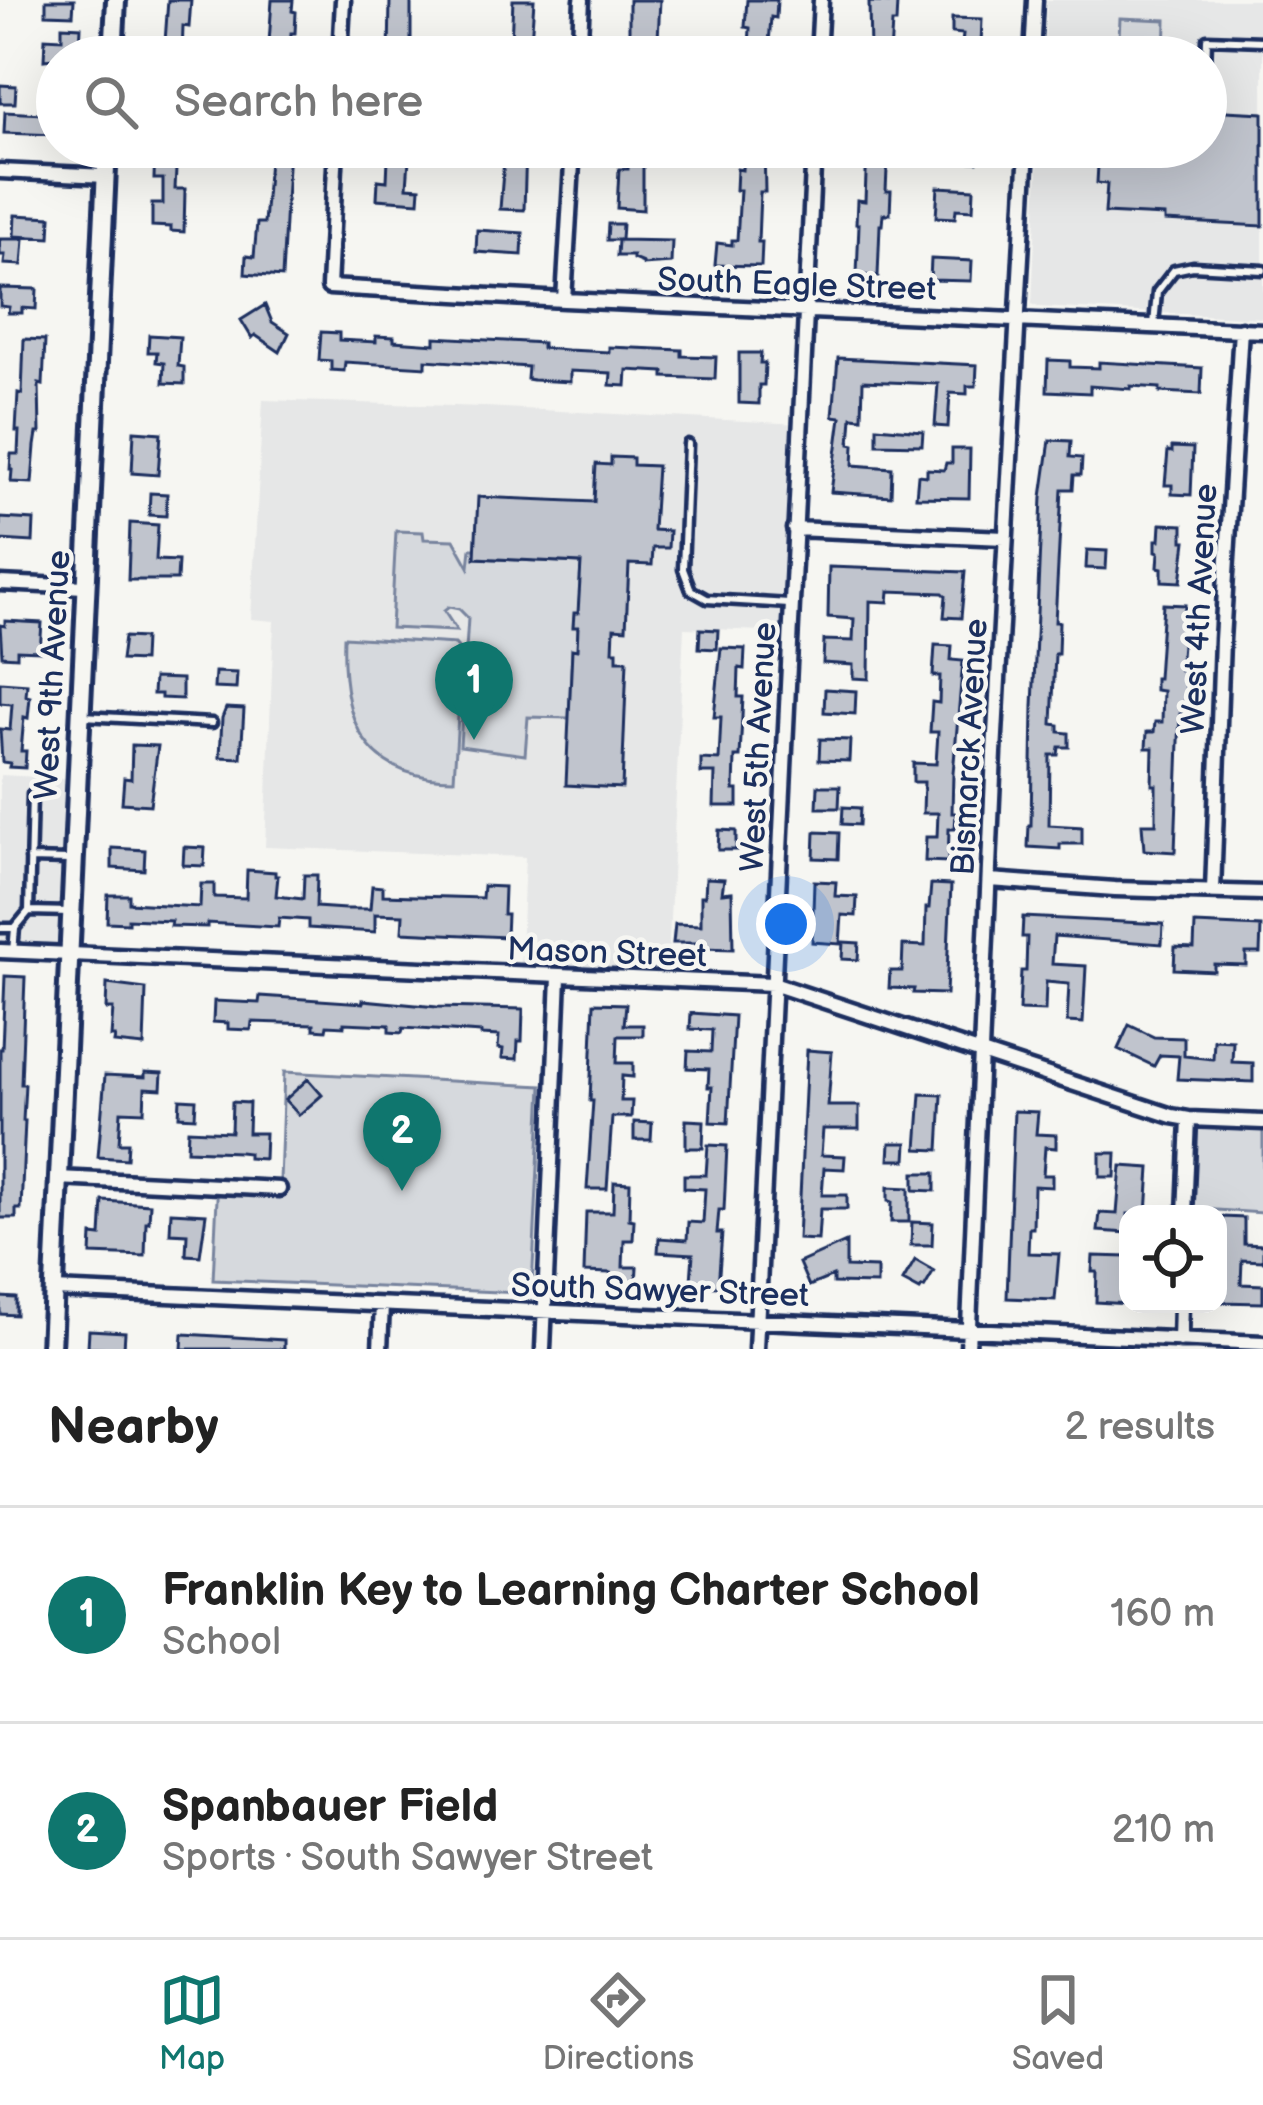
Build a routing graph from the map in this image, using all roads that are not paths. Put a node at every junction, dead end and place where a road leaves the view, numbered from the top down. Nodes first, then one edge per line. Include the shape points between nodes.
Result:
1 (116, 0) edge
2 (343, 0) edge
3 (582, 0) edge
4 (821, 0) edge
5 (1035, 0) edge
6 (114, 36) edge
7 (341, 36) edge
8 (580, 36) edge
9 (819, 36) edge
10 (1033, 36) edge
11 (1227, 40) edge
12 (1263, 41) edge
13 (106, 168) edge
14 (335, 168) edge
15 (572, 168) edge
16 (813, 168) edge
17 (1026, 168) edge
18 (0, 171) edge
19 (106, 176) junction
20 (1263, 270) edge
21 (564, 301) junction
22 (805, 312) junction
23 (1016, 319) junction
24 (1154, 325) junction
25 (1241, 329) junction
26 (1263, 331) edge
27 (688, 444) dead end
28 (794, 529) junction
29 (1005, 538) junction
30 (0, 583) edge
31 (85, 586) junction
32 (790, 604) junction
33 (79, 716) junction
34 (212, 723) dead end
35 (32, 794) dead end
36 (30, 859) junction
37 (73, 860) junction
38 (990, 880) junction
39 (1213, 891) junction
40 (1263, 893) edge
41 (28, 911) junction
42 (71, 912) junction
43 (0, 928) edge
44 (15, 928) junction
45 (7, 951) edge
46 (68, 953) junction
47 (559, 976) junction
48 (773, 984) junction
49 (981, 1052) junction
50 (1189, 1119) junction
51 (1263, 1122) edge
52 (58, 1178) junction
53 (279, 1189) dead end
54 (1185, 1205) edge
55 (54, 1290) junction
56 (382, 1305) junction
57 (544, 1312) junction
58 (1181, 1313) edge
59 (758, 1320) junction
60 (969, 1331) junction
61 (1180, 1340) junction
62 (1263, 1343) edge
63 (51, 1349) edge
64 (380, 1349) edge
65 (543, 1349) edge
66 (756, 1349) edge
67 (968, 1349) edge

1 - 6 main road
2 - 7 street
3 - 8 street
4 - 9 street
5 - 10 street
11 - 12 lane
13 - 19 main road, West 9th Avenue
14 - 21 street, South Eagle Street via 329,287
15 - 21 street
16 - 22 street, West 5th Avenue
17 - 23 street, Bismarck Avenue
18 - 19 street
19 - 31 main road, West 9th Avenue
20 - 24 lane via 1174,270 1156,292
21 - 22 street, South Eagle Street
22 - 23 street, South Eagle Street
22 - 28 street, West 5th Avenue
23 - 24 street, South Eagle Street
23 - 29 street, Bismarck Avenue
24 - 25 street, South Eagle Street
25 - 26 street, South Eagle Street
25 - 39 street, West 4th Avenue
27 - 32 lane via 682,569 691,590
28 - 29 street
28 - 32 street, West 5th Avenue
29 - 38 street, Bismarck Avenue
30 - 31 street
31 - 33 main road, West 9th Avenue
32 - 48 street, West 5th Avenue
33 - 34 lane
33 - 37 main road, West 9th Avenue
35 - 36 lane
36 - 37 lane
36 - 41 lane
37 - 42 main road, West 9th Avenue
38 - 39 street
38 - 49 street, Bismarck Avenue
39 - 40 street
41 - 42 lane
41 - 44 lane
42 - 46 main road, West 9th Avenue
43 - 44 lane
44 - 45 lane
45 - 46 street, Mason Street
46 - 47 street, Mason Street
46 - 52 main road, West 9th Avenue
47 - 48 street, Mason Street
47 - 57 street
48 - 49 street, Mason Street
48 - 59 street, West 5th Avenue
49 - 50 street, Mason Street
49 - 60 street, Bismarck Avenue
50 - 51 street, Mason Street
50 - 54 street
52 - 53 street
52 - 55 main road, West 9th Avenue
55 - 56 street, South Sawyer Street
55 - 63 main road, West 9th Avenue
56 - 57 street, South Sawyer Street
56 - 64 street
57 - 59 street, South Sawyer Street
57 - 65 street
58 - 61 street
59 - 60 street, South Sawyer Street
59 - 66 street, West 5th Avenue
60 - 61 street, South Sawyer Street
60 - 67 street, Bismarck Avenue
61 - 62 street, South Sawyer Street

